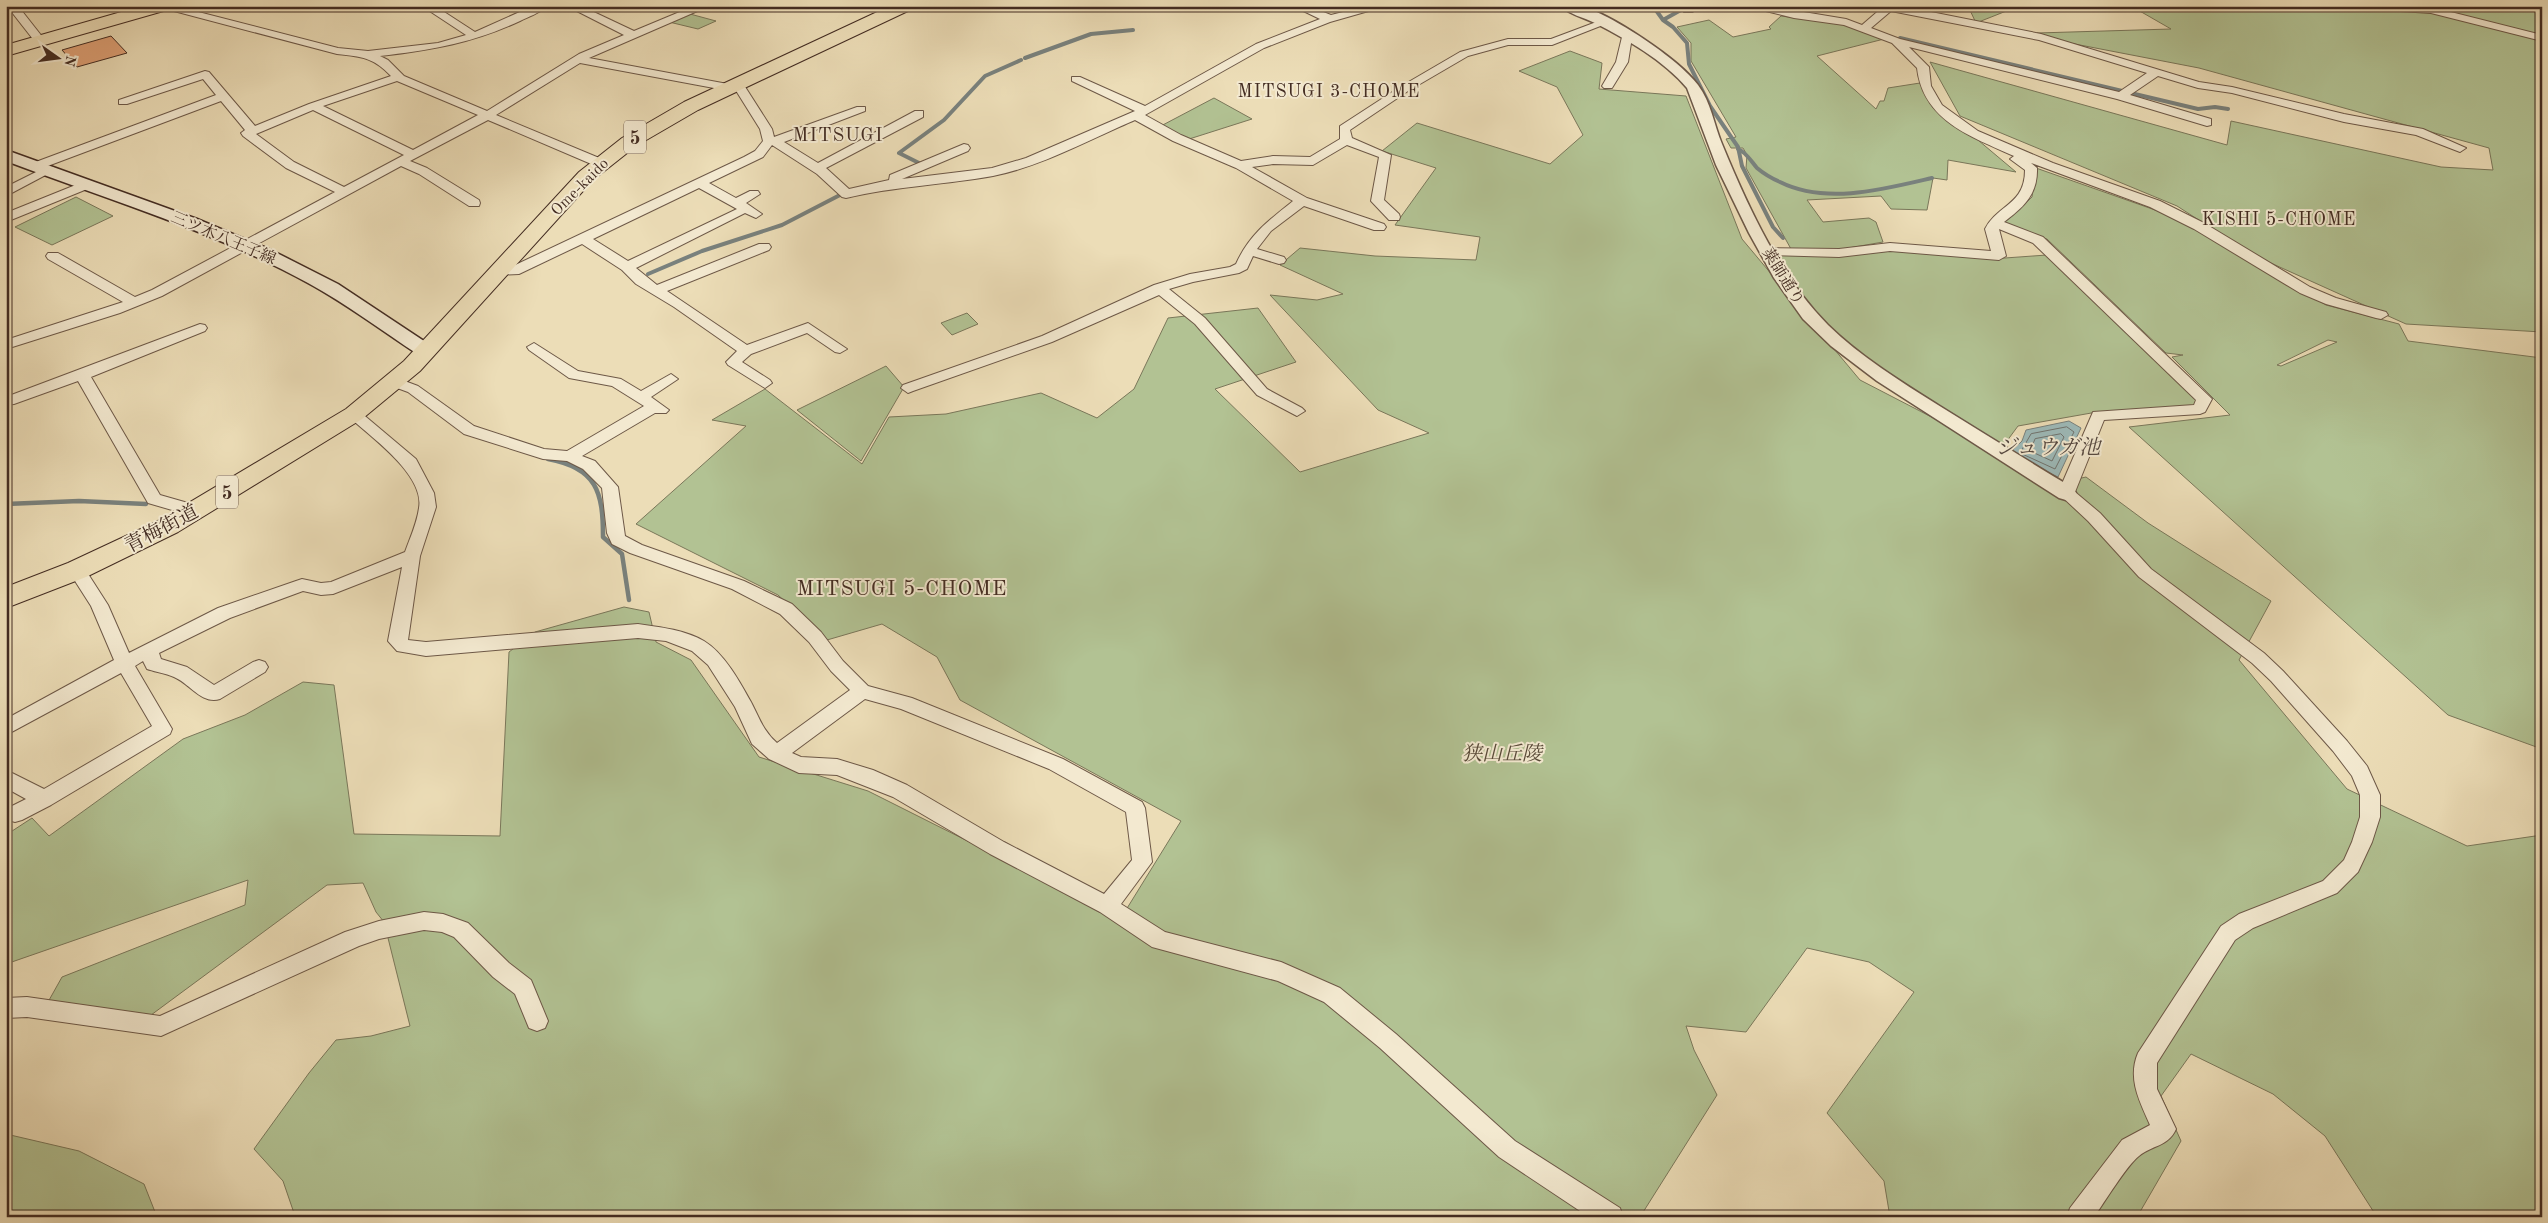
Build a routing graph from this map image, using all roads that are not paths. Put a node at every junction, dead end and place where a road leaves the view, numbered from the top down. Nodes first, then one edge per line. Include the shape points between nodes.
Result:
1 (12, 6) edge
2 (161, 6) edge
3 (427, 6) edge
4 (542, 6) edge
5 (572, 6) edge
6 (704, 6) edge
7 (904, 6) edge
8 (1298, 6) edge
9 (1381, 6) edge
10 (1567, 6) edge
11 (1750, 6) edge
12 (2368, 6) edge
13 (1331, 19) junction
14 (1603, 23) junction
15 (1866, 27) junction
16 (633, 35) junction
17 (474, 36) junction
18 (1627, 37) junction
19 (2542, 38) edge
20 (40, 41) junction
21 (1896, 41) junction
22 (6, 51) edge
23 (368, 54) junction
24 (578, 59) junction
25 (2155, 73) junction
26 (398, 77) junction
27 (1076, 79) dead end
28 (734, 86) junction
29 (1608, 86) dead end
30 (2124, 93) junction
31 (223, 96) junction
32 (122, 102) dead end
33 (313, 106) junction
34 (861, 109) dead end
35 (1140, 113) junction
36 (919, 114) dead end
37 (486, 116) junction
38 (2207, 122) dead end
39 (251, 129) junction
40 (1981, 137) junction
41 (1346, 140) junction
42 (771, 141) junction
43 (964, 148) dead end
44 (2460, 148) dead end
45 (412, 154) junction
46 (6, 155) edge
47 (399, 161) junction
48 (600, 163) junction
49 (1240, 165) junction
50 (43, 168) junction
51 (817, 168) junction
52 (88, 184) junction
53 (700, 184) junction
54 (883, 185) junction
55 (342, 191) junction
56 (6, 192) edge
57 (754, 194) dead end
58 (1302, 201) junction
59 (474, 203) dead end
60 (737, 208) junction
61 (756, 214) dead end
62 (1394, 217) dead end
63 (6, 218) edge
64 (1995, 223) junction
65 (1378, 227) dead end
66 (584, 239) junction
67 (246, 245) junction
68 (764, 247) dead end
69 (1248, 250) junction
70 (1769, 252) junction
71 (53, 256) dead end
72 (1279, 260) dead end
73 (627, 268) junction
74 (496, 272) junction
75 (1161, 289) junction
76 (657, 290) junction
77 (135, 303) junction
78 (2381, 315) dead end
79 (200, 328) dead end
80 (6, 345) edge
81 (534, 347) dead end
82 (840, 349) dead end
83 (426, 351) junction
84 (746, 351) junction
85 (82, 376) junction
86 (670, 379) dead end
87 (394, 382) junction
88 (765, 383) dead end
89 (908, 388) dead end
90 (641, 397) junction
91 (7, 401) edge
92 (1297, 411) dead end
93 (354, 414) junction
94 (570, 456) junction
95 (2066, 493) junction
96 (196, 510) junction
97 (412, 556) junction
98 (77, 570) junction
99 (6, 598) edge
100 (149, 650) junction
101 (124, 663) junction
102 (259, 667) dead end
103 (862, 691) junction
104 (6, 728) edge
105 (776, 754) junction
106 (6, 778) edge
107 (44, 799) junction
108 (15, 814) dead end
109 (1107, 906) junction
110 (6, 1008) edge
111 (538, 1021) dead end
112 (1611, 1217) edge
113 (2079, 1217) edge

1 - 20 street
2 - 20 main road
2 - 23 street via 337,51
3 - 17 street
4 - 17 street
5 - 16 street
6 - 16 street
7 - 28 main road, Ome-kaido / 5
8 - 13 street
9 - 13 street
10 - 14 street, 薬師通り
11 - 15 street
12 - 19 street via 2431,10
13 - 35 street via 1260,46
14 - 18 street, 薬師通り
14 - 41 street via 1550,46 1514,41 1464,54 1344,129
15 - 21 street
15 - 25 street via 1889,7 2041,37
16 - 24 street
17 - 23 street via 438,46
18 - 29 street via 1622,62
18 - 70 street, 薬師通り via 1670,63 1693,88 1715,144
20 - 22 main road
21 - 30 street via 1971,54
21 - 40 street via 1923,67 1925,86 1938,107
23 - 26 street via 384,62
24 - 28 street
24 - 37 street
25 - 30 street
25 - 44 street via 2344,118 2419,132
26 - 33 street
26 - 37 street
27 - 35 street
28 - 42 street via 766,129
28 - 48 main road, Ome-kaido / 5 via 651,127
30 - 38 street
31 - 32 street via 205,74
31 - 39 street
31 - 50 street
33 - 39 street
33 - 45 street
34 - 42 street
35 - 49 street via 1177,138
35 - 54 street via 1030,162 993,172
36 - 51 street
37 - 45 street
37 - 48 street
39 - 55 street via 247,132 290,165
40 - 64 street via 2031,168 2027,196
40 - 78 street via 2161,207 2199,226 2305,290
41 - 49 street via 1313,161 1273,160
41 - 62 street via 1385,155 1377,201
42 - 51 street
42 - 53 street via 759,154
43 - 54 street
45 - 47 street
46 - 50 main road, 三ツ木八王子線
47 - 55 street
47 - 59 street via 423,171
48 - 74 main road, Ome-kaido / 5
49 - 58 street
50 - 52 main road, 三ツ木八王子線
50 - 56 street
51 - 54 street via 846,194
52 - 63 street
52 - 67 main road, 三ツ木八王子線
53 - 60 street
53 - 66 street
55 - 67 street
57 - 60 street
58 - 65 street
58 - 69 street via 1260,232
60 - 61 street
60 - 73 street
64 - 70 street via 1992,229 1999,256 1890,247 1839,253
64 - 95 street via 2038,240 2204,400 2200,409 2098,415
66 - 73 street
66 - 74 street via 514,271
67 - 77 street
67 - 83 main road, 三ツ木八王子線 via 327,285
68 - 76 street
69 - 72 street
69 - 75 street via 1242,266 1234,270 1190,278
70 - 95 street, 薬師通り via 1809,315 1858,362
71 - 77 street
73 - 76 street
74 - 83 main road, Ome-kaido / 5
75 - 89 street via 1047,340
75 - 92 street via 1200,321 1262,392
76 - 84 street
77 - 80 street
79 - 85 street
81 - 90 street via 574,375 616,382
82 - 84 street via 808,327
83 - 87 main road, 青梅街道 / 5
84 - 88 street via 733,362
85 - 91 street
85 - 96 street via 154,499
86 - 90 street
87 - 93 main road, 青梅街道 / 5
87 - 94 street via 412,390 469,430 543,454
90 - 94 street via 658,408
93 - 96 main road, 青梅街道 / 5
93 - 97 street via 410,463 426,493 428,507
94 - 103 street via 589,465 610,487 618,540 738,585 786,609
95 - 113 street via 2145,573 2258,658 2277,676 2340,746 2360,772 2370,795 2370,818 2362,842 2351,866 2330,887 2246,921 2228,933 2146,1061 2146,1088 2164,1129 2130,1148
96 - 98 main road, 青梅街道 / 5
97 - 100 street via 333,588 321,590 302,585 224,613
97 - 105 street via 398,641 403,646 426,649 638,631 667,635 698,646 714,660 743,704 759,740
98 - 99 main road, 青梅街道 / 5
98 - 101 street via 99,605
100 - 101 street
100 - 102 street via 153,664 181,672 213,694
101 - 104 street
101 - 107 street via 162,729
103 - 105 street
103 - 109 street via 905,703 1056,764 1134,808 1142,862
105 - 109 street via 799,765 837,767 866,776
106 - 107 street
107 - 108 street
109 - 112 street via 1160,940 1281,972 1332,995 1507,1148
110 - 111 street via 27,1007 161,1026 353,939 424,921 461,930 523,987

